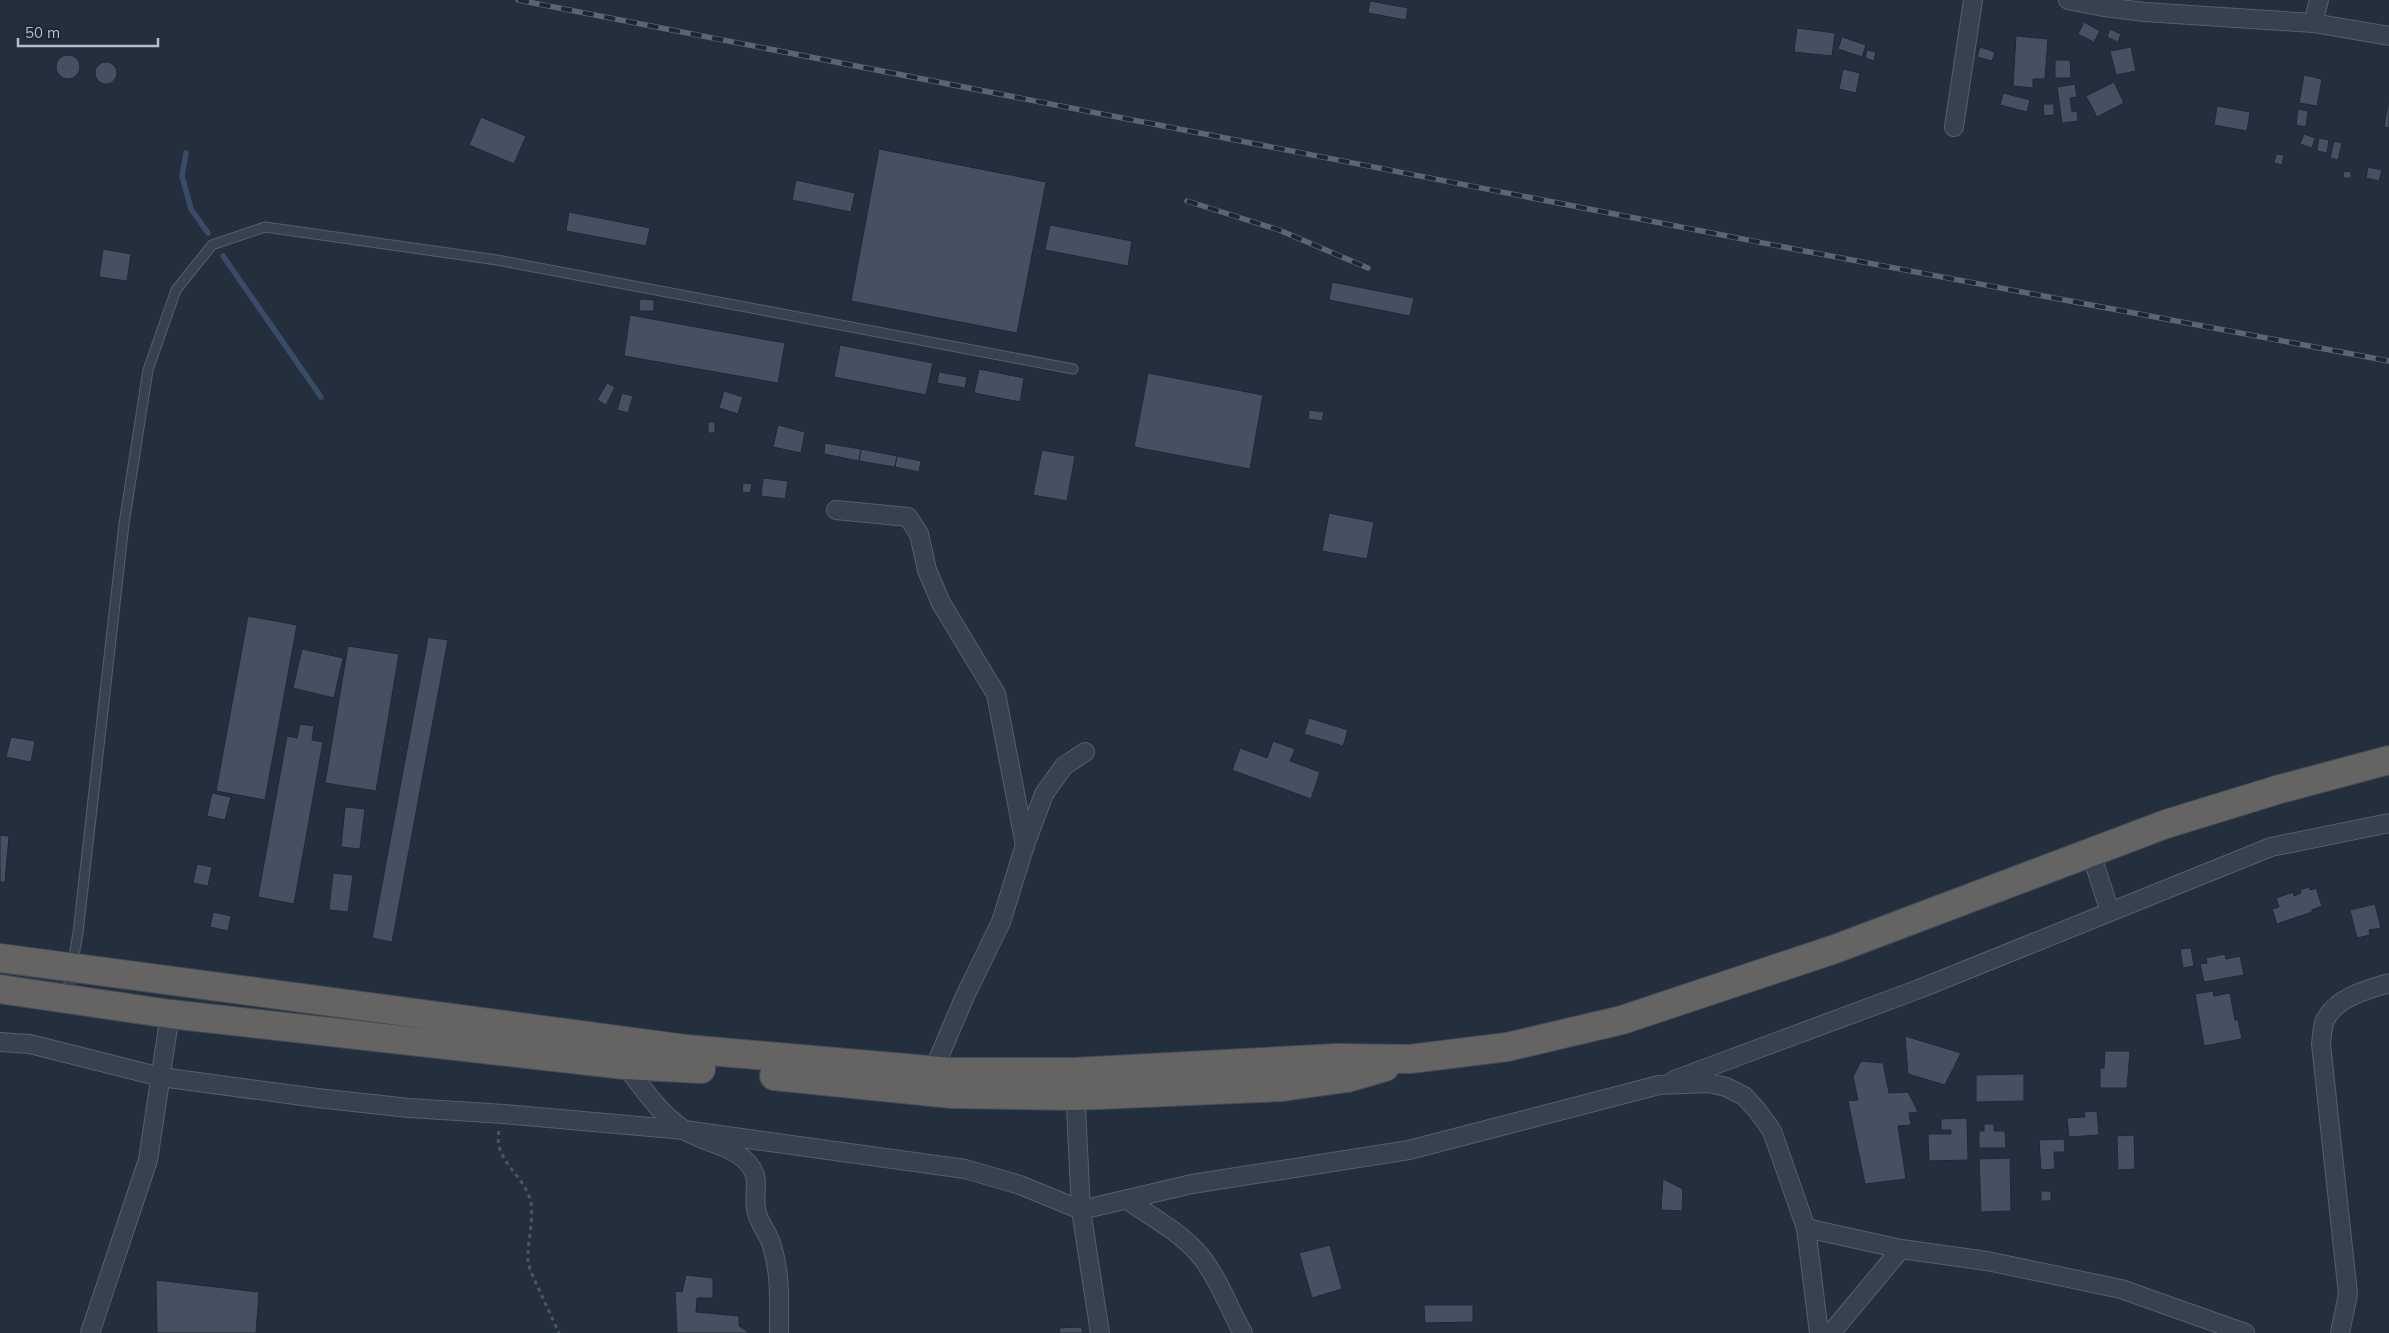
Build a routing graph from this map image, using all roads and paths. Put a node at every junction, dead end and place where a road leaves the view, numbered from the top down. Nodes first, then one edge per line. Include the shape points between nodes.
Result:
1 (1973, 0) edge
2 (2068, 0) edge
3 (2319, 0) edge
4 (2313, 23) junction
5 (2389, 36) edge
6 (1954, 127) dead end
7 (1073, 369) dead end
8 (836, 510) dead end
9 (1085, 752) dead end
10 (2389, 760) edge
11 (2389, 823) edge
12 (1025, 844) junction
13 (2091, 852) junction
14 (2110, 912) junction
15 (0, 958) edge
16 (73, 968) junction
17 (2389, 983) edge
18 (0, 990) edge
19 (66, 998) junction
20 (170, 1014) junction
21 (0, 1042) edge
22 (625, 1064) junction
23 (933, 1071) junction
24 (161, 1077) junction
25 (1075, 1084) junction
26 (1659, 1085) junction
27 (504, 1114) junction
28 (684, 1130) junction
29 (1126, 1199) junction
30 (1081, 1210) junction
31 (1806, 1228) junction
32 (1900, 1249) junction
33 (90, 1333) edge
34 (559, 1333) edge
35 (779, 1333) edge
36 (1100, 1333) edge
37 (1243, 1333) edge
38 (1820, 1333) edge
39 (1831, 1333) edge
40 (2244, 1333) edge
41 (2340, 1333) edge

1 - 6 street
2 - 4 street via 2145,12
3 - 4 street
4 - 5 street
7 - 16 lane via 497,260 265,226 212,245 176,290 148,370 124,524
8 - 12 street via 908,516 919,534 927,570 941,602 996,694
9 - 12 street via 1064,766 1044,794
10 - 13 highway via 2166,824
11 - 14 street via 2271,847
12 - 23 street via 1001,922
13 - 14 street
13 - 25 highway via 1835,949 1622,1020 1507,1047 1410,1059 1336,1058
14 - 26 street via 1919,989
15 - 16 highway
16 - 19 lane
16 - 23 highway via 686,1049
17 - 41 street via 2357,993 2338,1004 2324,1021 2321,1044 2348,1294
18 - 19 highway
19 - 20 highway
20 - 22 highway
20 - 24 street
21 - 24 street via 30,1044
22 - 25 highway via 952,1094
22 - 28 street via 656,1108
23 - 25 highway
24 - 27 street via 409,1108
24 - 33 street via 148,1160
25 - 30 street
26 - 29 street via 1409,1150 1192,1184
26 - 31 street via 1709,1083 1744,1096 1772,1131
27 - 28 street
27 - 34 path via 497,1141 503,1158 531,1201 528,1261
28 - 30 street via 965,1168 1020,1185
28 - 35 street via 732,1151 754,1172 758,1185 756,1208 772,1244 779,1272
29 - 30 street
29 - 37 street via 1197,1252
30 - 36 street
31 - 32 street
31 - 38 street
32 - 39 street
32 - 40 street via 1987,1261 2121,1289

